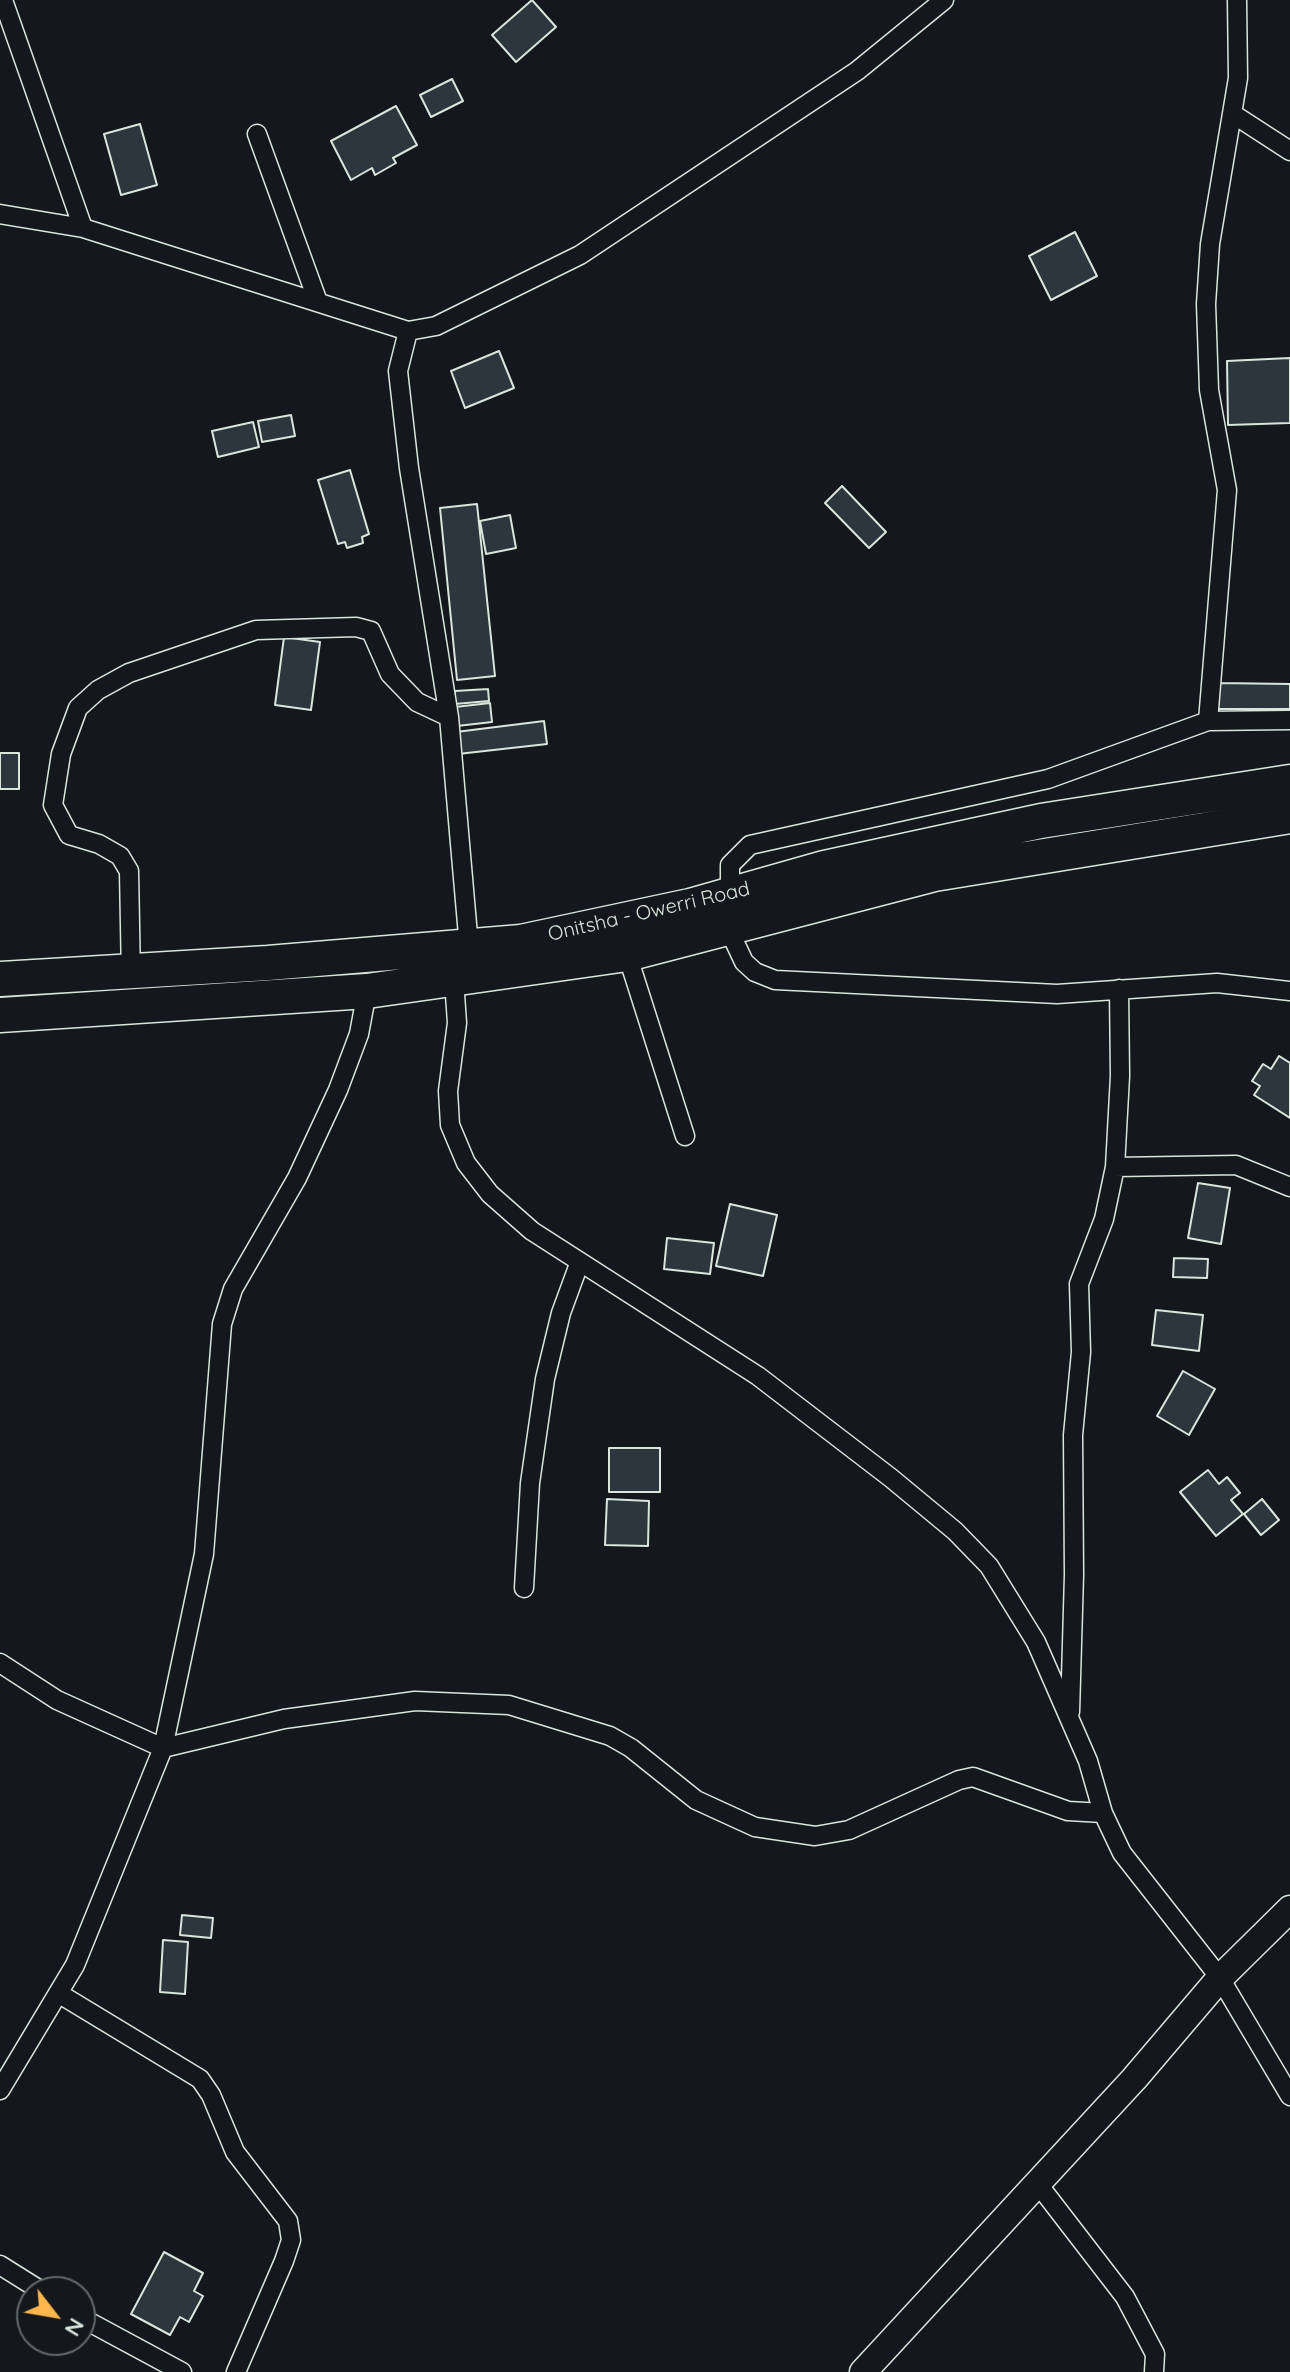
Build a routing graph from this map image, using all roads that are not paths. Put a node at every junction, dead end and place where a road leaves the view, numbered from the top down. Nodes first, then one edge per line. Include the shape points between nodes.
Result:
1 (3, 0) edge
2 (944, 0) edge
3 (1237, 0) edge
4 (1233, 114) junction
5 (257, 134) dead end
6 (1290, 151) edge
7 (0, 214) edge
8 (83, 228) junction
9 (318, 302) junction
10 (408, 331) junction
11 (449, 717) junction
12 (1290, 720) edge
13 (1208, 721) junction
14 (1290, 782) edge
15 (1290, 816) edge
16 (730, 895) junction
17 (728, 928) junction
18 (469, 947) junction
19 (627, 954) junction
20 (131, 971) junction
21 (0, 979) edge
22 (454, 980) junction
23 (1119, 989) junction
24 (367, 991) junction
25 (1290, 991) edge
26 (129, 1008) junction
27 (0, 1015) edge
28 (685, 1136) dead end
29 (1115, 1167) junction
30 (1290, 1187) edge
31 (579, 1264) junction
32 (524, 1588) dead end
33 (0, 1663) edge
34 (1070, 1721) junction
35 (163, 1748) junction
36 (1103, 1813) junction
37 (1290, 1909) edge
38 (1220, 1978) junction
39 (58, 1993) junction
40 (0, 2090) edge
41 (1290, 2096) edge
42 (1038, 2184) junction
43 (0, 2265) edge
44 (18, 2276) edge
45 (96, 2326) edge
46 (182, 2372) edge
47 (236, 2372) edge
48 (863, 2372) edge
49 (1154, 2372) edge

1 - 8 street
2 - 10 street via 857,71 580,255 436,326
3 - 4 street
4 - 6 street
4 - 13 street via 1210,244 1206,304 1209,390 1227,490
5 - 9 street
7 - 8 street
8 - 9 street
9 - 10 street
10 - 11 street via 398,371
11 - 18 street
11 - 20 street via 417,702 390,674 371,631 356,627 256,630 129,673 98,690 78,708 61,754 53,805 69,835 120,856 129,871
12 - 13 street
13 - 16 street via 1048,779 750,845 730,865
14 - 16 highway, Onitsha - Owerri Road via 1041,821 824,868
15 - 17 highway, Onitsha - Owerri Road via 934,874
16 - 18 highway, Onitsha - Owerri Road via 521,942
17 - 19 highway, Onitsha - Owerri Road
17 - 23 street via 744,962 775,980 1057,994
18 - 20 highway, Onitsha - Owerri Road
19 - 22 highway, Onitsha - Owerri Road
19 - 28 street
20 - 21 highway, Onitsha - Owerri Road
20 - 26 street
22 - 24 highway, Onitsha - Owerri Road
22 - 31 street via 457,1023 448,1091 450,1125 466,1163 490,1194
23 - 25 street via 1217,983
23 - 29 street
24 - 26 highway, Onitsha - Owerri Road
24 - 35 street via 359,1034 338,1090 297,1178 233,1289 222,1324 204,1554
26 - 27 highway, Onitsha - Owerri Road
29 - 30 street via 1236,1165
29 - 34 street via 1104,1219 1079,1284
31 - 32 street via 545,1379 530,1483
31 - 34 street via 758,1376 955,1531 989,1566 1036,1642
33 - 35 street via 57,1700
34 - 36 street
35 - 36 street via 284,1719 415,1701 509,1705 610,1736 696,1800 755,1827 815,1836 849,1830 973,1777 1068,1811
35 - 39 street via 75,1965
36 - 38 street via 1141,1881
37 - 38 street
38 - 41 street
38 - 42 street
39 - 40 street
39 - 47 street via 200,2079 235,2152 288,2221 288,2250
42 - 48 street
42 - 49 street via 1125,2297 1155,2354
43 - 44 street
45 - 46 street

